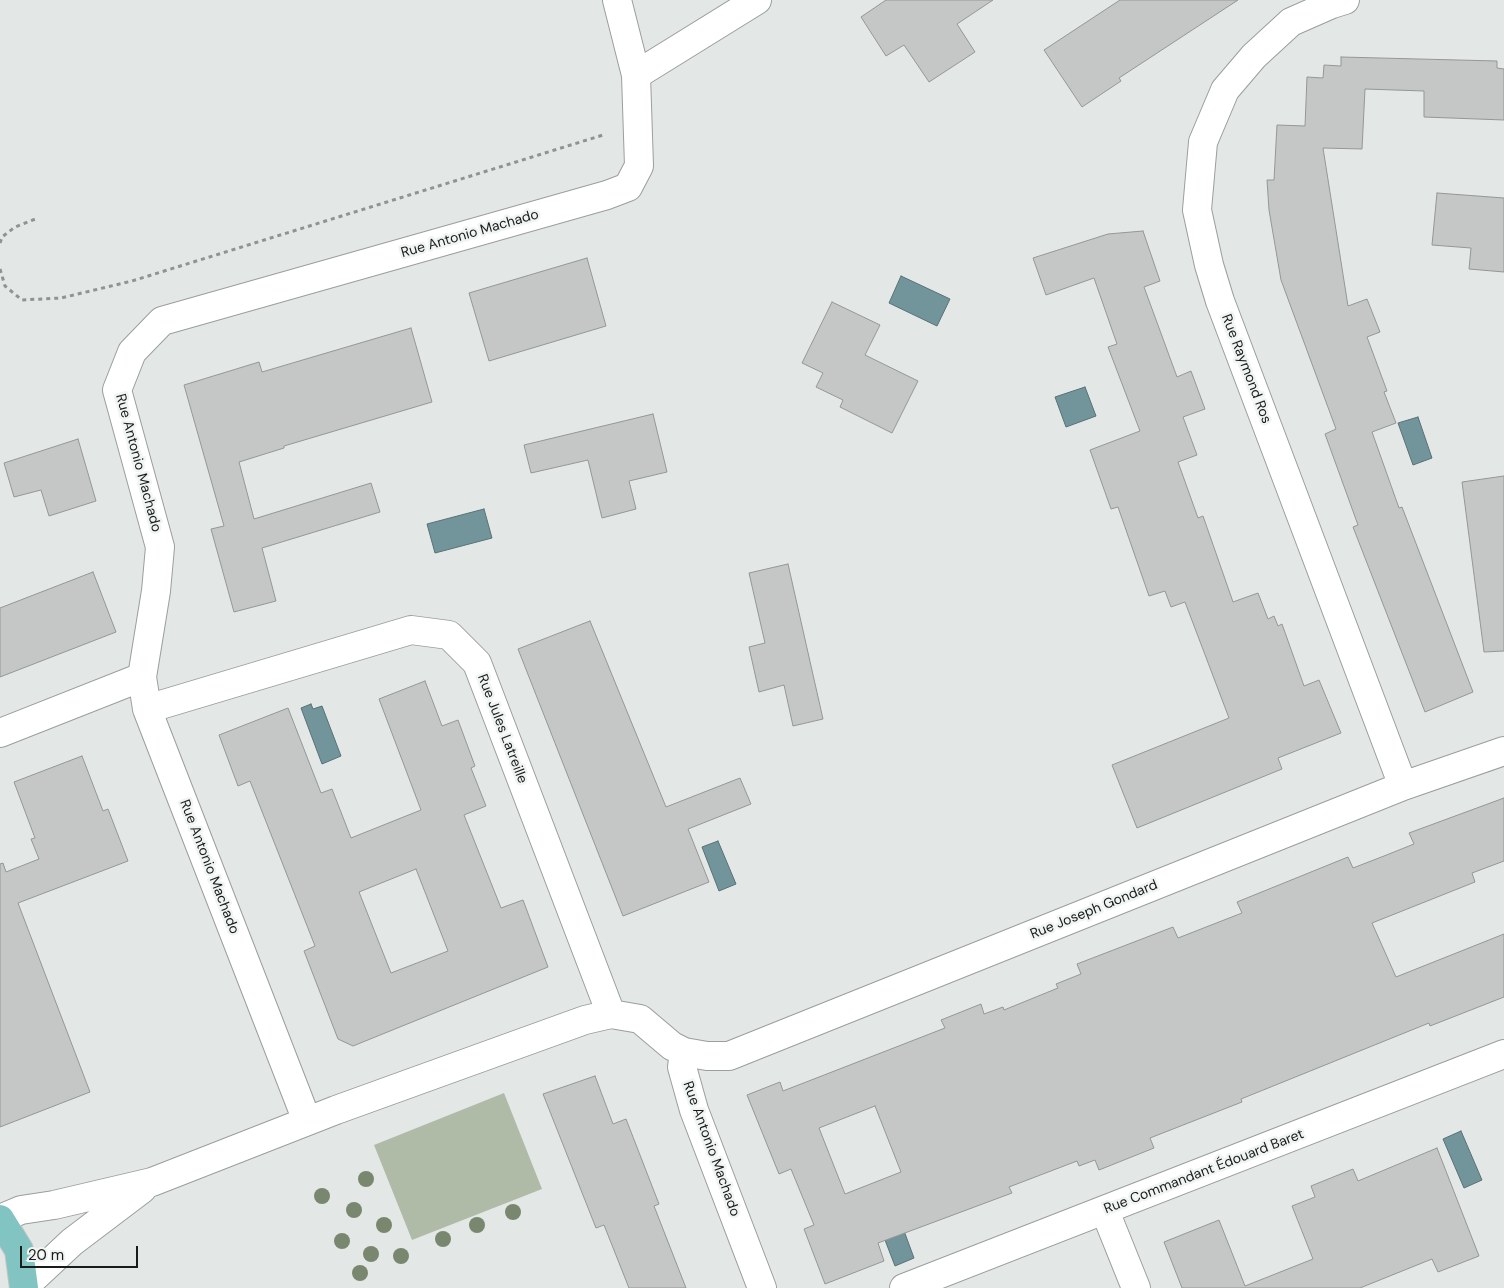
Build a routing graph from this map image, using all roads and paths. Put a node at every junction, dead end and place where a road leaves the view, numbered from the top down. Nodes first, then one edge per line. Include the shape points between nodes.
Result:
1 (617, 0) edge
2 (756, 0) edge
3 (1346, 0) edge
4 (636, 75) junction
5 (637, 125) junction
6 (38, 218) dead end
7 (0, 243) edge
8 (0, 269) edge
9 (142, 677) junction
10 (147, 709) junction
11 (0, 732) edge
12 (1504, 751) edge
13 (1403, 786) junction
14 (611, 1014) junction
15 (684, 1052) junction
16 (1504, 1054) edge
17 (307, 1121) junction
18 (152, 1182) junction
19 (1105, 1211) junction
20 (0, 1219) edge
21 (24, 1288) edge
22 (762, 1288) edge
23 (904, 1288) edge
24 (1136, 1288) edge

1 - 4 street, Rue Antonio Machado
2 - 4 street
3 - 13 street, Rue Raymond Ros via 1291,22 1254,56 1225,90 1203,142 1197,210 1220,301
4 - 5 street, Rue Antonio Machado
5 - 8 path via 132,281 61,298 22,300 5,286
5 - 9 street, Rue Antonio Machado via 639,166 628,187 162,322 132,352 117,390 160,547
6 - 7 path via 15,227 2,237
9 - 10 street, Rue Antonio Machado
9 - 11 street
10 - 14 street, Rue Jules Latreille via 411,630 449,635 477,662
10 - 17 street, Rue Antonio Machado
12 - 13 street, Rue Joseph Gondard
13 - 15 street, Rue Joseph Gondard via 729,1056
14 - 15 street via 640,1019
14 - 17 street via 585,1020
15 - 22 street, Rue Antonio Machado via 682,1067 694,1110
16 - 19 street, Rue Commandant Édouard Baret
17 - 18 street
18 - 20 street via 21,1210
18 - 21 street via 72,1242
19 - 23 street, Rue Commandant Édouard Baret
19 - 24 street
20 - 21 main road via 19,1250

